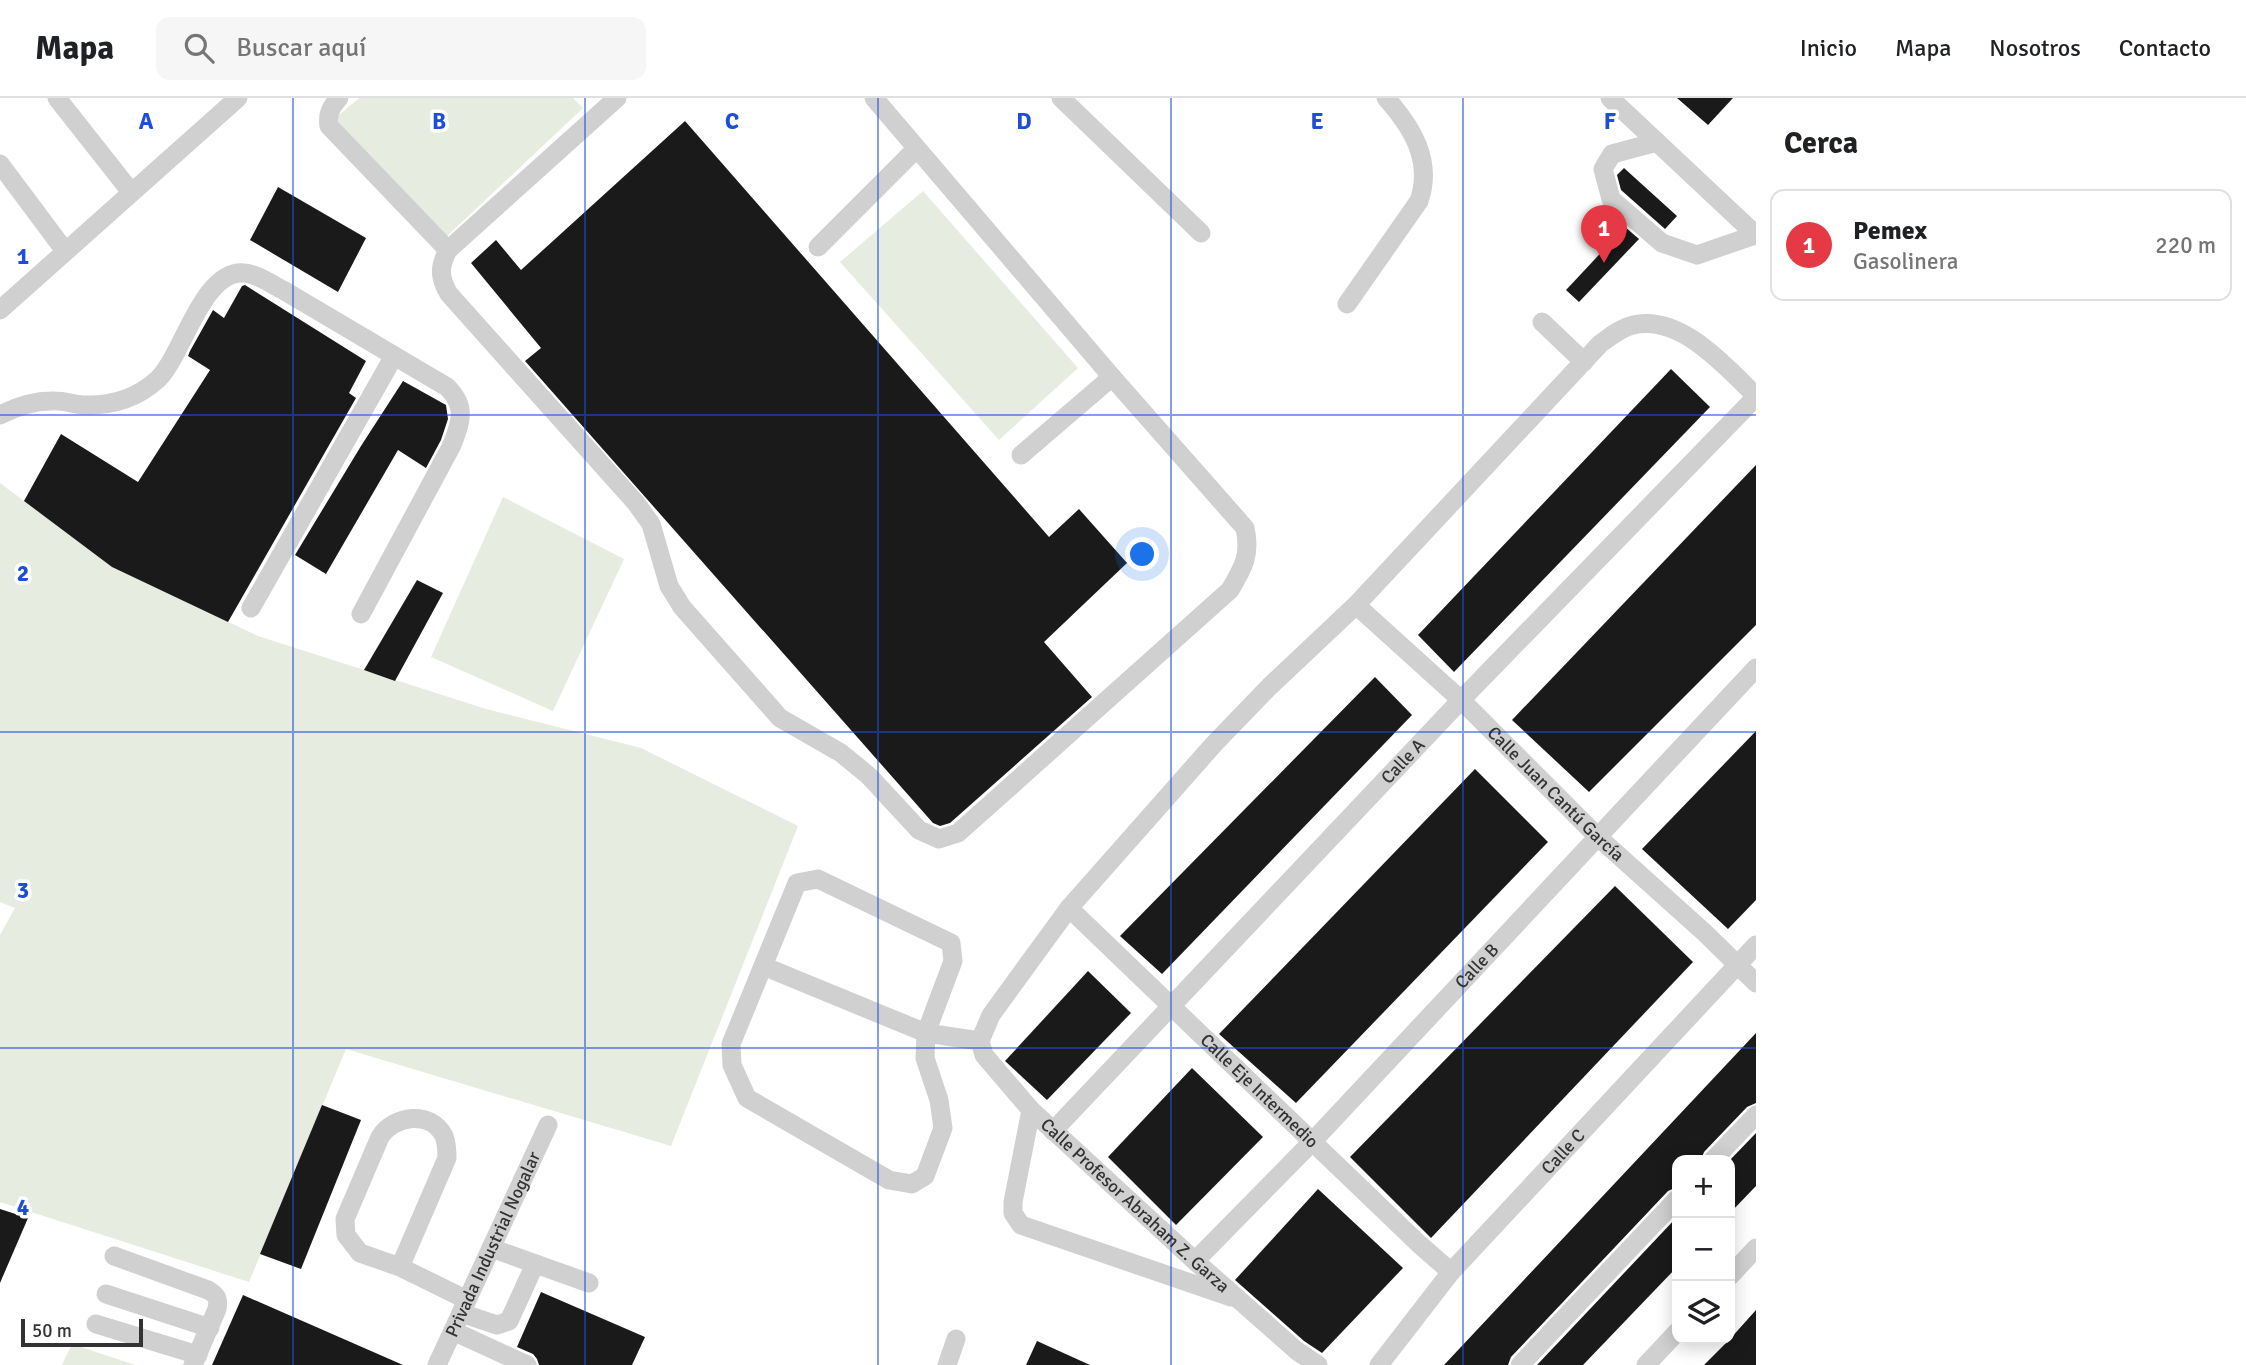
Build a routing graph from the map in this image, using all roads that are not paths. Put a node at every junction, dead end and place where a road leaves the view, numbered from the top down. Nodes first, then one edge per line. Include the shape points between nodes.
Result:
1 (57, 98) edge
2 (239, 98) edge
3 (339, 98) edge
4 (874, 98) edge
5 (1061, 98) edge
6 (1386, 98) edge
7 (1610, 98) edge
8 (609, 100) edge
9 (1657, 142) junction
10 (916, 149) junction
11 (0, 164) edge
12 (131, 192) junction
13 (1200, 233) dead end
14 (1756, 235) edge
15 (818, 247) dead end
16 (448, 250) junction
17 (65, 251) junction
18 (1347, 304) dead end
19 (0, 310) edge
20 (1542, 322) dead end
21 (394, 356) junction
22 (1584, 362) junction
23 (1112, 377) junction
24 (1756, 397) edge
25 (0, 415) edge
26 (1021, 455) dead end
27 (1356, 605) junction
28 (251, 608) dead end
29 (361, 614) dead end
30 (1756, 668) edge
31 (1461, 700) junction
32 (1598, 837) junction
33 (1069, 908) junction
34 (1756, 945) edge
35 (1737, 964) junction
36 (763, 966) junction
37 (1756, 983) edge
38 (1172, 1007) junction
39 (926, 1033) junction
40 (980, 1041) junction
41 (1031, 1110) junction
42 (1756, 1115) edge
43 (548, 1125) dead end
44 (1053, 1131) junction
45 (1312, 1142) junction
46 (1718, 1155) edge
47 (1672, 1204) edge
48 (491, 1248) junction
49 (1756, 1248) edge
50 (114, 1256) dead end
51 (1195, 1261) junction
52 (535, 1264) junction
53 (400, 1268) junction
54 (1735, 1271) edge
55 (1451, 1272) junction
56 (589, 1283) dead end
57 (106, 1294) dead end
58 (1240, 1300) junction
59 (464, 1306) junction
60 (96, 1324) dead end
61 (210, 1328) junction
62 (453, 1331) junction
63 (1672, 1337) edge
64 (956, 1339) dead end
65 (196, 1360) edge
66 (437, 1365) edge
67 (527, 1365) edge
68 (947, 1365) edge
69 (1318, 1365) edge
70 (1378, 1365) edge
71 (1520, 1365) edge
72 (1646, 1365) edge

1 - 12 street
2 - 12 street
3 - 16 street via 331,107 329,126
4 - 10 street
5 - 13 street
6 - 18 street via 1415,137 1422,159 1422,191
7 - 9 street
8 - 16 street
9 - 14 street
9 - 14 street via 1612,153 1603,169 1611,199 1662,243 1697,255
10 - 15 street
10 - 23 street
11 - 17 street
12 - 17 street
16 - 23 street via 440,280 449,294 636,503 651,524 669,586 682,607 780,718 841,753 870,776 919,830 939,839 958,833 1230,590 1244,566 1249,544 1245,528
17 - 19 street
20 - 22 street
21 - 25 street via 283,290 243,272 226,276 206,296 159,379 132,398 82,405 54,400
21 - 28 street
21 - 29 street via 447,387 456,396 461,420
22 - 24 street via 1615,333 1632,325 1665,327 1698,342
22 - 27 street
23 - 26 street
24 - 31 street, Calle A
27 - 31 street, Calle Juan Cantú García
27 - 33 street via 1214,744
30 - 32 street, Calle B
31 - 32 street, Calle Juan Cantú García
31 - 38 street, Calle A
32 - 35 street, Calle Juan Cantú García
32 - 45 street, Calle B
33 - 38 street, Calle Eje Intermedio
33 - 40 street via 991,1015
34 - 35 street, Calle C
35 - 37 street, Calle Juan Cantú García
35 - 55 street, Calle C
36 - 39 street
36 - 39 street via 797,883 818,879 951,943 953,961
36 - 39 street via 731,1044 732,1065 747,1098 889,1180 912,1184 925,1176 943,1128 925,1058
38 - 44 street, Calle A
38 - 45 street, Calle Eje Intermedio
39 - 40 street
40 - 41 street, Calle Profesor Abraham Z. Garza via 984,1055
41 - 44 street, Calle Profesor Abraham Z. Garza
41 - 58 street, Calle Profesor Abraham Z. Garza via 1013,1202 1013,1213 1021,1225
42 - 46 street
43 - 48 street, Privada Industrial Nogalar
44 - 51 street, Calle Profesor Abraham Z. Garza
45 - 51 street, Calle B
45 - 55 street, Calle Eje Intermedio
47 - 71 street
48 - 52 street
48 - 59 street, Privada Industrial Nogalar
49 - 54 street
50 - 61 street via 216,1294
51 - 58 street, Calle Profesor Abraham Z. Garza
52 - 56 street
52 - 59 street via 509,1321 497,1325
53 - 53 street via 360,1253 346,1235 345,1219 386,1127 398,1119 414,1118 434,1125 443,1134 447,1158
53 - 59 street
55 - 70 street, Calle C
57 - 61 street
58 - 69 street, Calle Profesor Abraham Z. Garza
59 - 62 street, Privada Industrial Nogalar
60 - 65 street
61 - 65 street
62 - 66 street, Privada Industrial Nogalar
62 - 67 street
63 - 72 street
64 - 68 street

